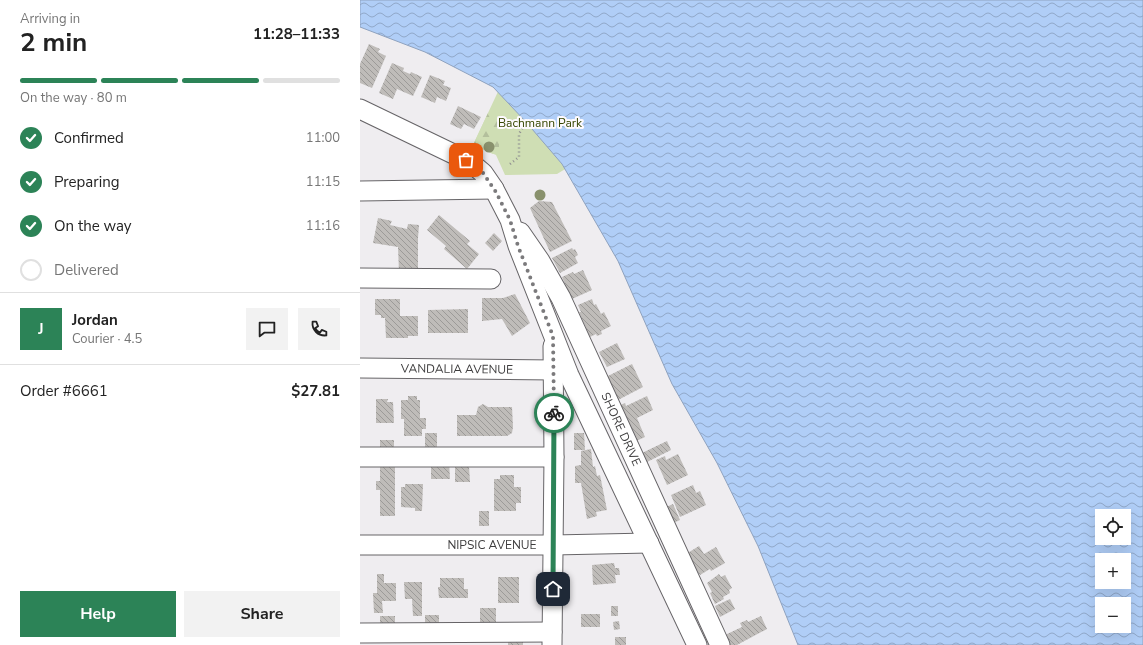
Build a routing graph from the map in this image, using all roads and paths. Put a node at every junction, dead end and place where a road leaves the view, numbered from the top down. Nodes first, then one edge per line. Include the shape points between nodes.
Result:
1 (360, 109) edge
2 (526, 121) dead end
3 (510, 164) dead end
4 (494, 189) junction
5 (360, 191) edge
6 (510, 220) junction
7 (360, 278) edge
8 (491, 279) dead end
9 (553, 336) junction
10 (360, 368) edge
11 (554, 370) junction
12 (360, 457) edge
13 (554, 457) junction
14 (649, 543) junction
15 (360, 545) edge
16 (553, 545) junction
17 (360, 633) edge
18 (552, 639) edge
19 (697, 645) edge
20 (720, 645) edge

1 - 4 street, SHORE DRIVE via 470,162 483,173
2 - 3 path via 521,131 519,157
4 - 5 street
4 - 6 street, SHORE DRIVE
6 - 9 street, SHORE DRIVE
6 - 20 street, SHORE DRIVE via 540,260 561,298
7 - 8 street
9 - 11 street
9 - 14 street, SHORE DRIVE
10 - 11 street, VANDALIA AVENUE
11 - 13 street
12 - 13 street
13 - 16 street
14 - 16 street, NIPSIC AVENUE
14 - 19 street, SHORE DRIVE
15 - 16 street, NIPSIC AVENUE
16 - 18 street
17 - 18 street

